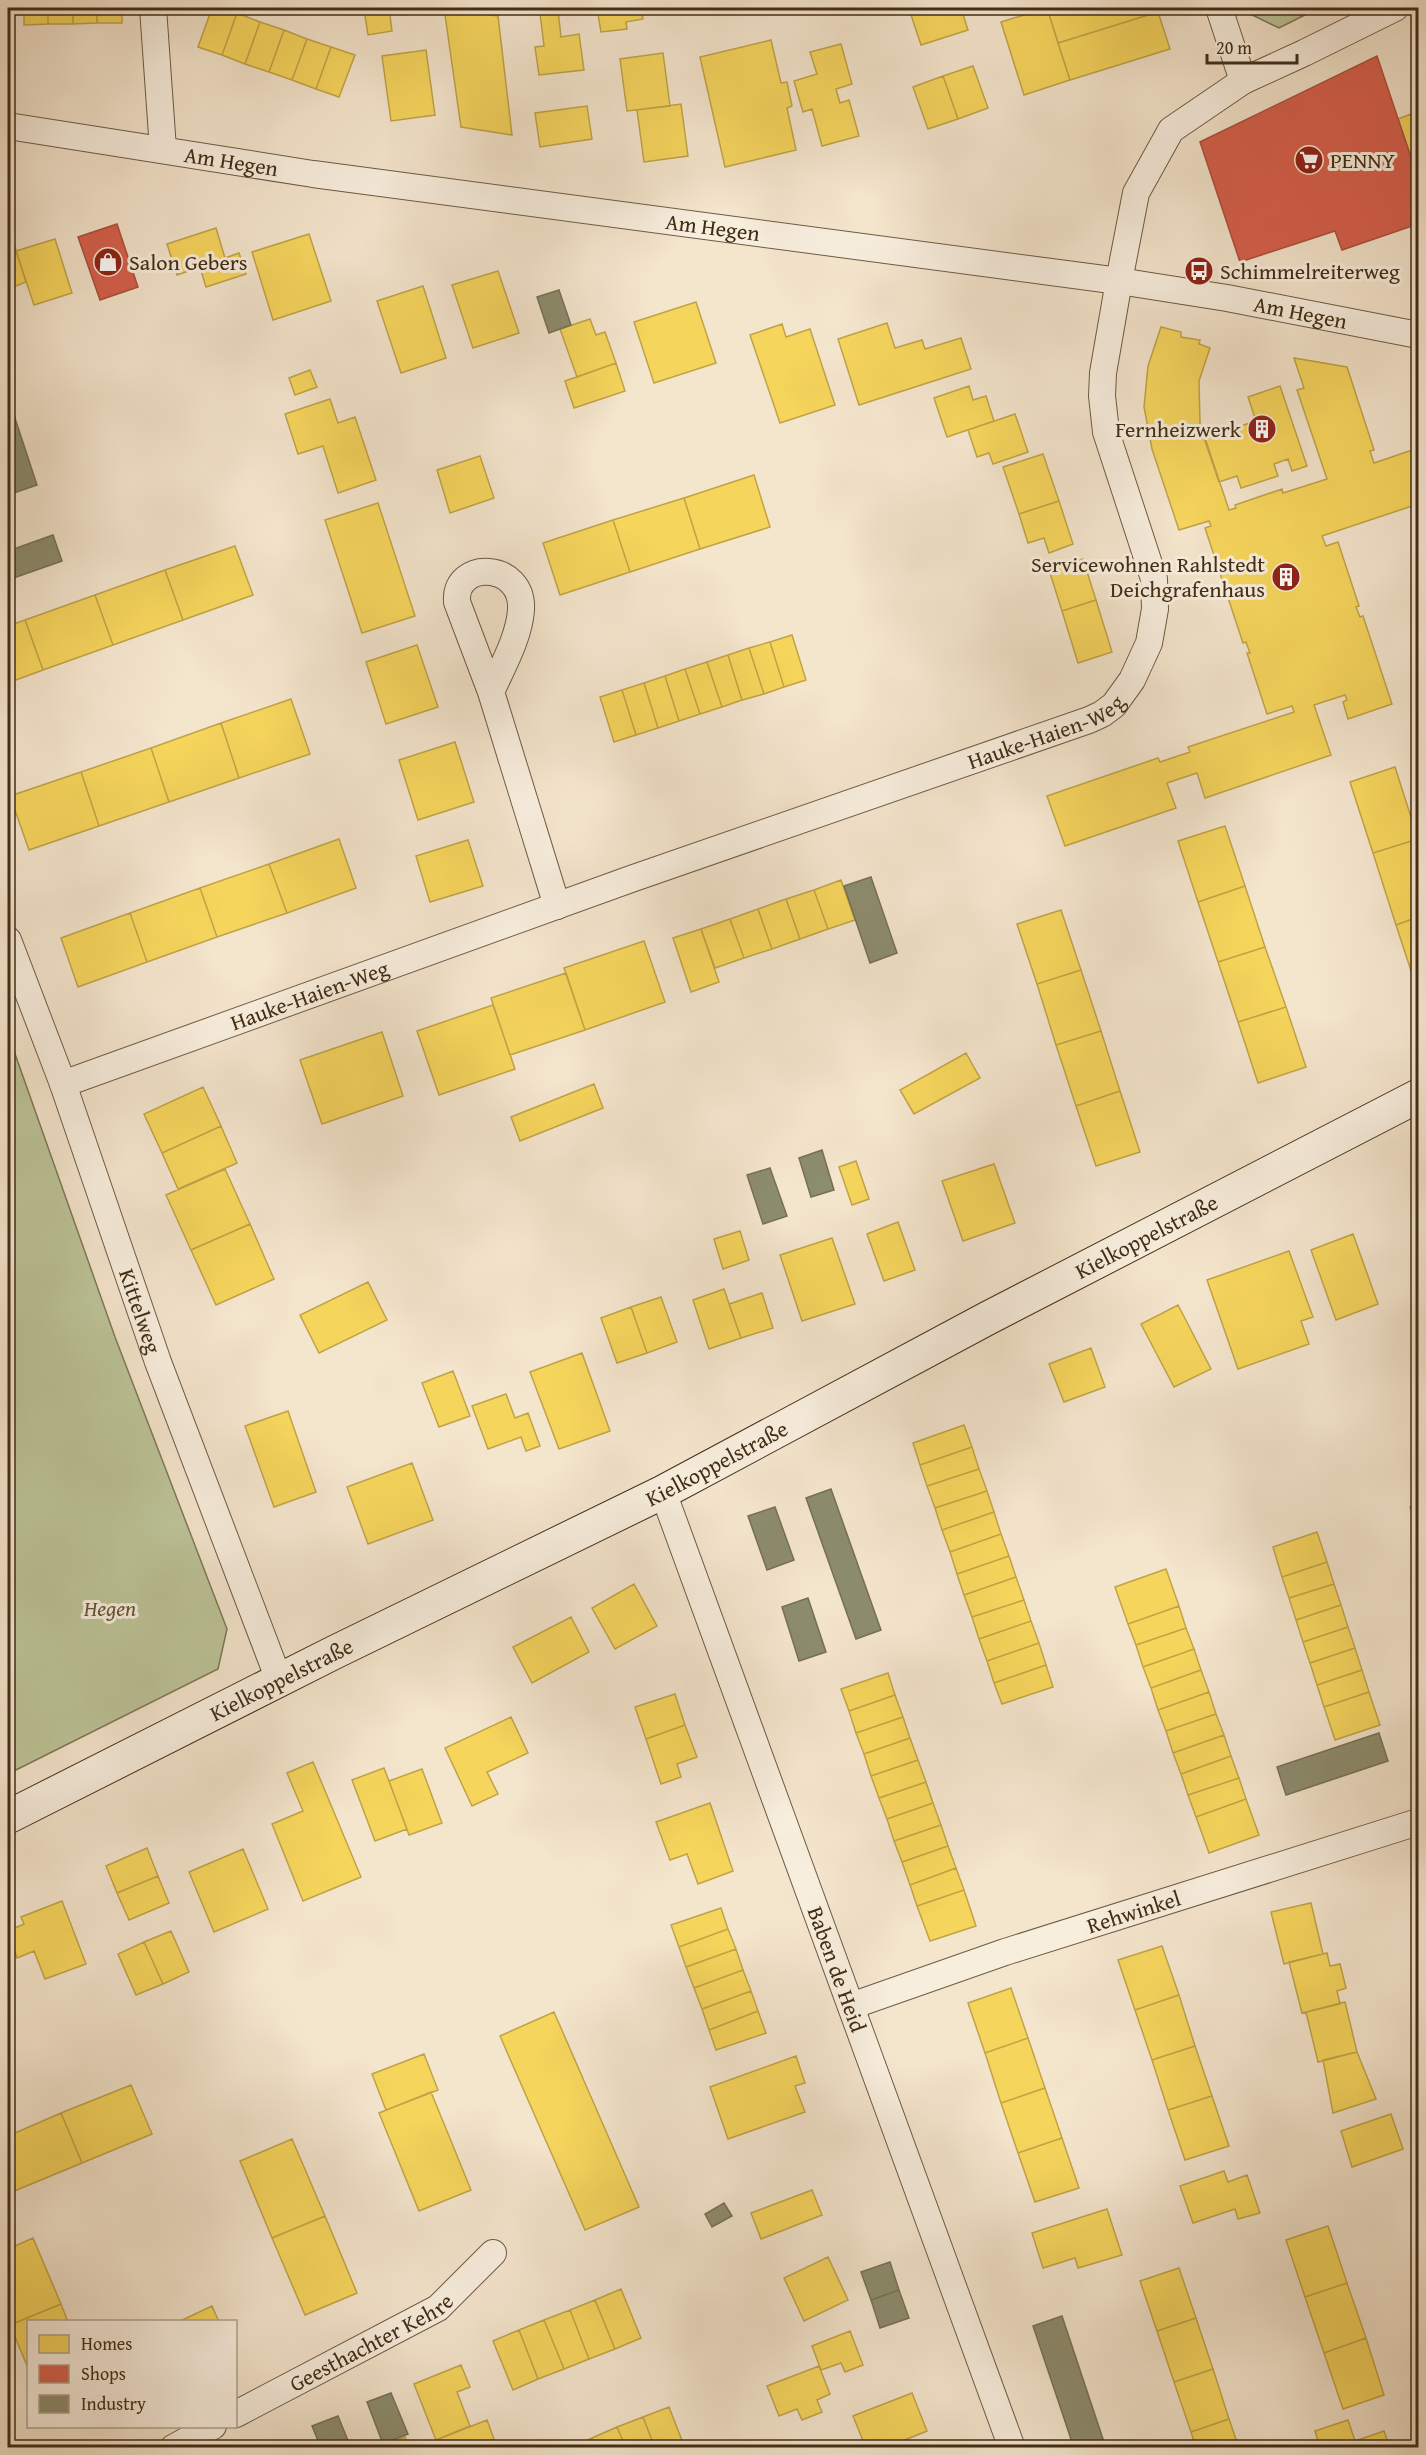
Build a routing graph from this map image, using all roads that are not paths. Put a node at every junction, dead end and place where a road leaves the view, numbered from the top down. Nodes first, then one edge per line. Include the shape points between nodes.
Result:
1 (153, 8) edge
2 (1219, 8) edge
3 (1395, 8) edge
4 (1243, 81) junction
5 (8, 126) edge
6 (163, 149) junction
7 (1119, 281) junction
8 (1419, 335) edge
9 (491, 693) dead end
10 (557, 906) junction
11 (8, 940) edge
12 (63, 1084) junction
13 (1419, 1096) edge
14 (663, 1492) junction
15 (279, 1680) junction
16 (8, 1817) edge
17 (1419, 1822) edge
18 (851, 2006) junction
19 (493, 2253) dead end
20 (237, 2413) edge
21 (211, 2428) edge
22 (172, 2448) edge
23 (1012, 2448) edge

1 - 6 street
2 - 4 street
3 - 4 street
4 - 7 street via 1170,130 1136,193
5 - 6 street, Am Hegen
6 - 7 street, Am Hegen via 324,175
7 - 8 street, Am Hegen
7 - 10 street, Hauke-Haien-Weg via 1103,373 1103,418 1147,555 1155,595 1149,643 1123,696 1089,720
9 - 10 street
10 - 12 street, Hauke-Haien-Weg
11 - 12 street, Kittelweg
12 - 15 street, Kittelweg via 158,1362
13 - 14 street, Kielkoppelstraße via 998,1313
14 - 15 street, Kielkoppelstraße
14 - 18 street, Baben de Heid
15 - 16 street, Kielkoppelstraße
17 - 18 street, Rehwinkel via 1005,1952
18 - 23 street, Baben de Heid
19 - 20 street, Geesthachter Kehre via 438,2308
21 - 22 street

